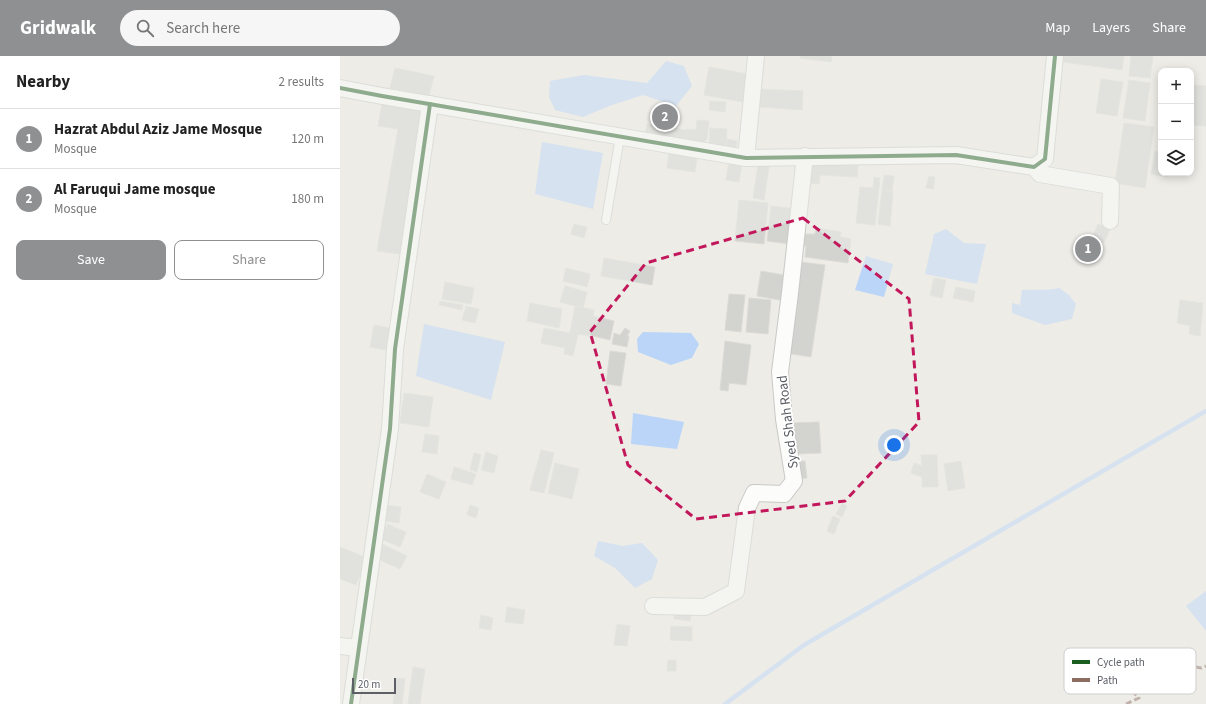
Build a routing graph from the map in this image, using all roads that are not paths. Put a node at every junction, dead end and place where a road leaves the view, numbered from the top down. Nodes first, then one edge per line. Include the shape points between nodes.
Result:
1 (756, 56) edge
2 (1055, 56) edge
3 (340, 88) edge
4 (430, 104) junction
5 (620, 137) junction
6 (805, 156) junction
7 (746, 158) junction
8 (1034, 168) junction
9 (606, 220) dead end
10 (1110, 221) dead end
11 (654, 606) dead end
12 (340, 646) edge
13 (359, 648) junction
14 (351, 704) edge

1 - 7 street
2 - 8 street via 1045,159
3 - 4 street
4 - 5 street
4 - 13 street via 395,349 390,429
5 - 7 street
5 - 9 lane
6 - 7 street
6 - 8 street via 956,155
6 - 11 street, Syed Shah Road via 780,372 784,419 794,481 784,494 754,493 747,508 736,590 705,607
8 - 10 street via 1040,174 1111,186
12 - 13 street
13 - 14 street

